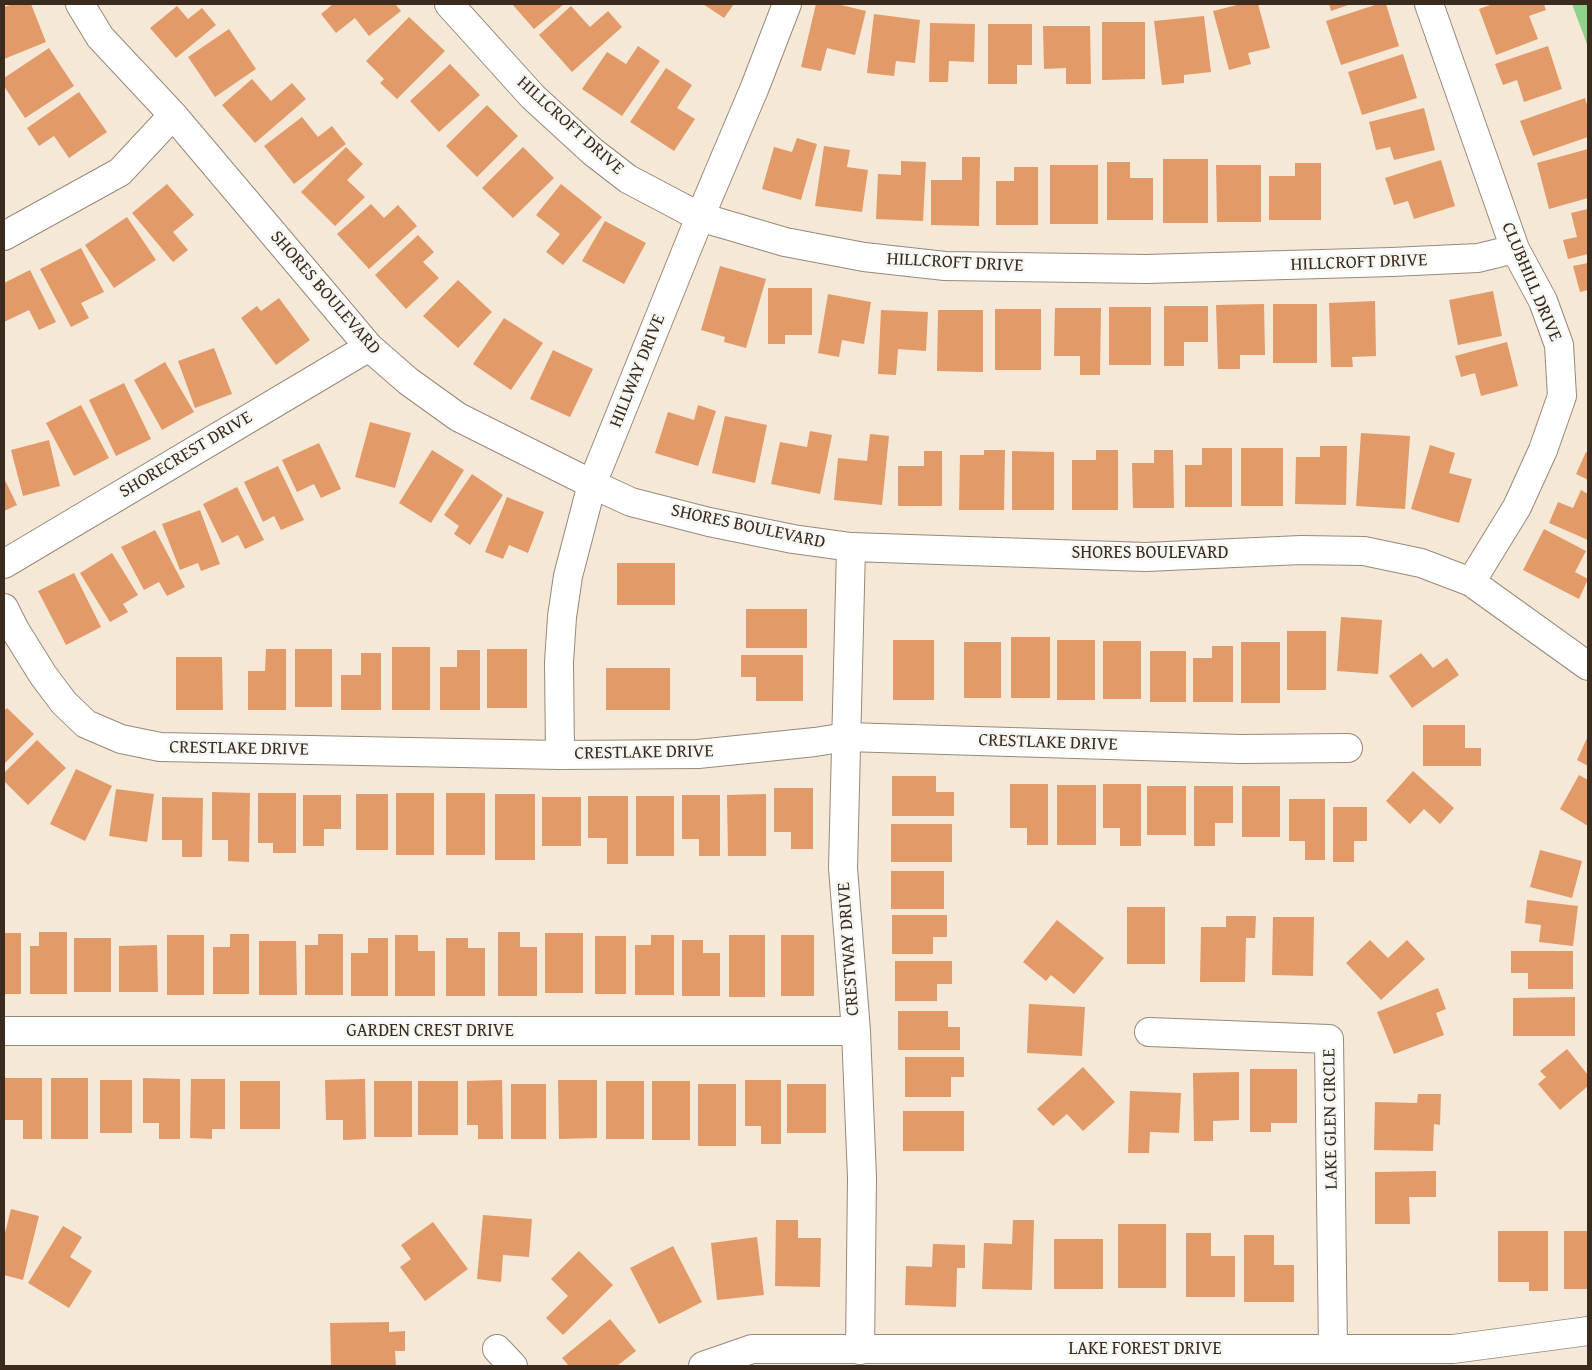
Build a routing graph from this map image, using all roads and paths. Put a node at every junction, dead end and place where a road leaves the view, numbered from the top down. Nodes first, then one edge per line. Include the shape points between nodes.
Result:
1 (80, 4) edge
2 (449, 4) edge
3 (787, 4) edge
4 (1429, 4) edge
5 (173, 115) junction
6 (700, 217) junction
7 (4, 236) edge
8 (1515, 249) junction
9 (369, 347) junction
10 (592, 484) junction
11 (851, 547) junction
12 (4, 564) edge
13 (1471, 582) junction
14 (4, 608) edge
15 (1588, 666) edge
16 (846, 737) junction
17 (1348, 748) dead end
18 (560, 755) junction
19 (4, 1030) edge
20 (856, 1030) junction
21 (1149, 1032) dead end
22 (1588, 1331) edge
23 (1333, 1349) junction
24 (860, 1350) junction
25 (704, 1366) edge

1 - 5 street, SHORES BOULEVARD via 100,37
2 - 6 street, HILLCROFT DRIVE via 533,97 593,152 628,179
3 - 6 street, HILLWAY DRIVE
4 - 8 street, CLUBHILL DRIVE
5 - 7 street via 120,172
5 - 9 street, SHORES BOULEVARD
6 - 8 street, HILLCROFT DRIVE via 785,242 864,257 945,266 1146,269 1392,262 1478,258
6 - 10 street, HILLWAY DRIVE
8 - 13 street, CLUBHILL DRIVE via 1543,301 1559,345 1562,396 1543,450 1516,507
9 - 10 street, SHORES BOULEVARD via 408,381 458,417
9 - 12 street, SHORECREST DRIVE
10 - 11 street, SHORES BOULEVARD via 631,502 709,522
10 - 18 street, HILLWAY DRIVE via 568,576 562,616
11 - 13 street, SHORES BOULEVARD via 1146,557 1301,550 1364,551 1422,563
11 - 16 street, CRESTWAY DRIVE
13 - 15 street, SHORES BOULEVARD
14 - 18 street, CRESTLAKE DRIVE via 43,675 64,703 86,724 121,739 160,747
16 - 17 street, CRESTLAKE DRIVE via 1240,749
16 - 18 street, CRESTLAKE DRIVE via 698,754
16 - 20 street, CRESTWAY DRIVE via 843,868
19 - 20 street, GARDEN CREST DRIVE
20 - 24 street, CRESTWAY DRIVE via 862,1178
21 - 23 street, LAKE GLEN CIRCLE via 1329,1039
22 - 23 street, LAKE FOREST DRIVE via 1453,1350
23 - 24 street, LAKE FOREST DRIVE
24 - 25 street, LAKE FOREST DRIVE via 752,1349

